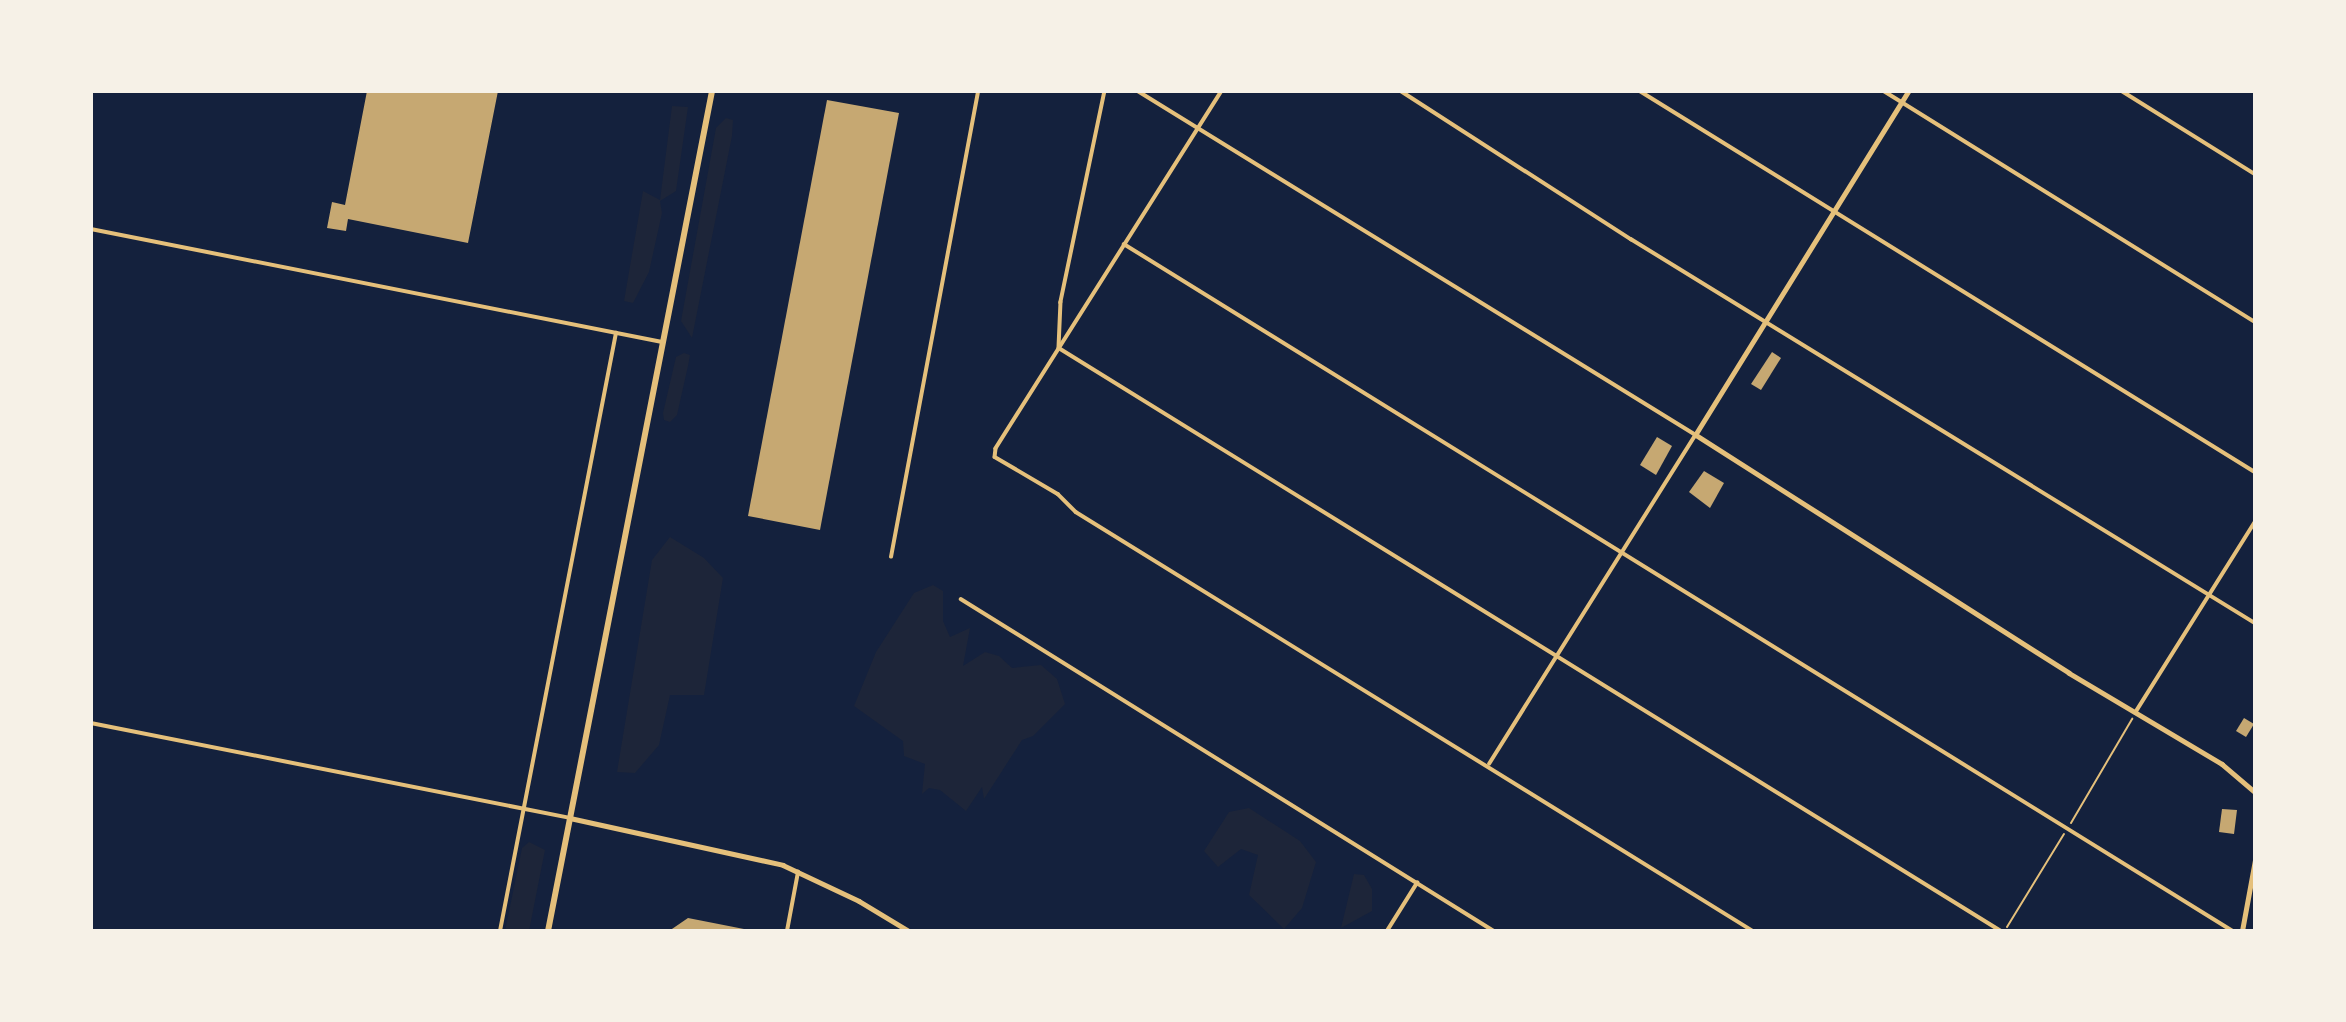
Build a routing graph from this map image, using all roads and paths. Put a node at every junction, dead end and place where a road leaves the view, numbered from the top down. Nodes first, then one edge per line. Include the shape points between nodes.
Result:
1 (712, 91) edge
2 (978, 91) edge
3 (1105, 91) edge
4 (1139, 91) edge
5 (1222, 91) edge
6 (1401, 91) edge
7 (1640, 91) edge
8 (1884, 91) edge
9 (1909, 91) edge
10 (2122, 91) edge
11 (1902, 102) junction
12 (1198, 129) junction
13 (2255, 174) edge
14 (1834, 212) junction
15 (91, 229) edge
16 (1124, 244) junction
17 (1767, 321) junction
18 (2255, 322) edge
19 (616, 332) junction
20 (662, 342) junction
21 (1059, 348) junction
22 (1696, 435) junction
23 (2255, 472) edge
24 (2255, 522) edge
25 (1625, 551) junction
26 (891, 557) dead end
27 (2209, 594) junction
28 (961, 599) dead end
29 (2255, 623) edge
30 (1558, 657) junction
31 (2135, 713) junction
32 (91, 723) edge
33 (1490, 764) junction
34 (2255, 792) edge
35 (525, 808) junction
36 (570, 818) junction
37 (2069, 826) junction
38 (2255, 860) edge
39 (798, 872) junction
40 (1417, 883) junction
41 (500, 931) edge
42 (548, 931) edge
43 (787, 931) edge
44 (909, 931) edge
45 (1387, 931) edge
46 (1494, 931) edge
47 (1753, 931) edge
48 (2003, 931) edge
49 (2234, 931) edge
50 (2242, 931) edge

1 - 20 main road
2 - 26 street
3 - 21 street via 1061,302
4 - 12 street
5 - 12 street
6 - 17 street
7 - 14 street
8 - 11 street
9 - 11 street
10 - 13 street
11 - 14 street
11 - 18 street
12 - 16 street
12 - 22 street
14 - 17 street
14 - 23 street
15 - 19 street
16 - 21 street
16 - 25 street
17 - 22 street
17 - 27 street
19 - 20 street
19 - 35 street
20 - 36 main road
21 - 30 street
21 - 33 street via 995,457 1058,494 1076,512
22 - 25 street
22 - 31 street
24 - 27 street
25 - 30 street
25 - 37 street
27 - 29 street
27 - 31 street
28 - 40 street
30 - 33 street
30 - 48 street
31 - 34 street via 2222,764
31 - 37 path
32 - 35 street
33 - 47 street
35 - 36 street
35 - 41 street
36 - 39 street
36 - 42 main road
37 - 48 path
37 - 49 street
38 - 50 street
39 - 43 street
39 - 44 street
40 - 45 street
40 - 46 street

